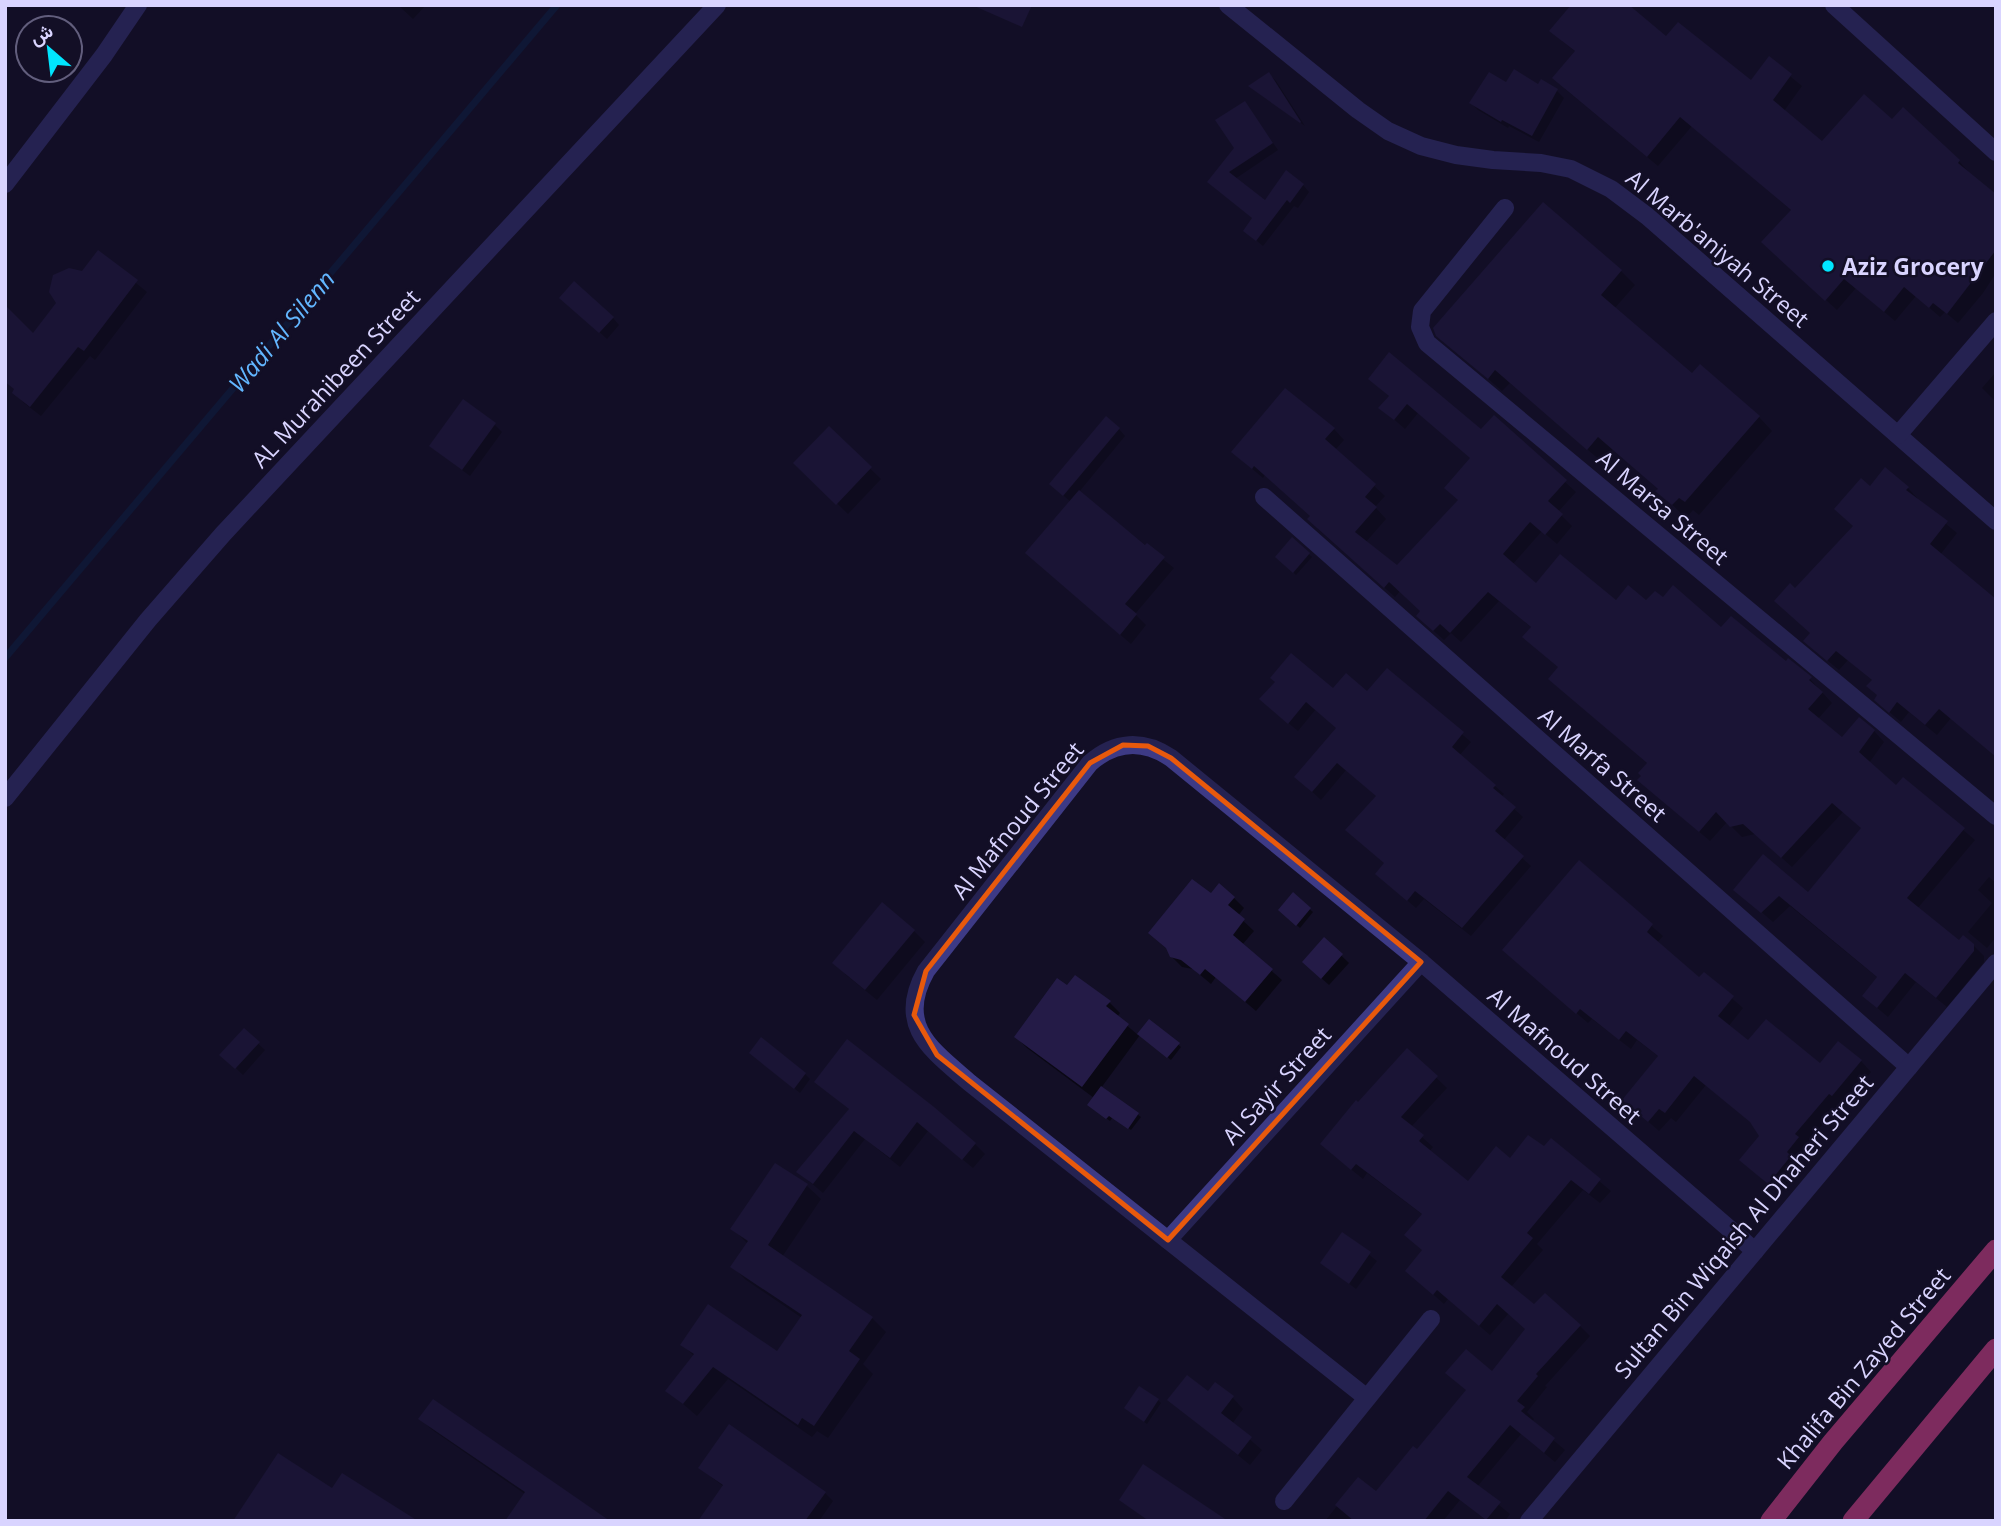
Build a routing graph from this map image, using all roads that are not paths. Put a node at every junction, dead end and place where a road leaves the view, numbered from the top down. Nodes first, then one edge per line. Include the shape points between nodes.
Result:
1 (138, 5) edge
2 (717, 5) edge
3 (1228, 5) edge
4 (1833, 5) edge
5 (1996, 152) edge
6 (5, 184) edge
7 (1505, 208) dead end
8 (1996, 321) edge
9 (1898, 435) junction
10 (1264, 497) dead end
11 (1996, 521) edge
12 (5, 798) edge
13 (1996, 816) edge
14 (1420, 962) junction
15 (1996, 963) edge
16 (1909, 1067) junction
17 (1168, 1240) junction
18 (1996, 1250) edge
19 (1755, 1251) junction
20 (1431, 1319) dead end
21 (1996, 1349) edge
22 (1367, 1398) junction
23 (1284, 1501) dead end
24 (1529, 1521) edge
25 (1771, 1521) edge
26 (1853, 1521) edge

1 - 6 street
2 - 12 street, AL Murahibeen Street via 223,534
3 - 9 street, Al Marb'aniyah Street via 1388,131 1456,155 1571,169 1611,189
4 - 5 street
7 - 13 street, Al Marsa Street via 1422,311 1420,327 1427,343
8 - 9 street
9 - 11 street, Al Marb'aniyah Street
10 - 16 street, Al Marfa Street
14 - 17 street, Al Sayir Street
14 - 17 street, Al Mafnoud Street via 1160,751 1123,745 1090,763 926,971 918,985 914,1015 926,1044 937,1055
14 - 19 street, Al Mafnoud Street
15 - 16 street, Sultan Bin Wiqaish Al Dhaheri Street
16 - 19 street, Sultan Bin Wiqaish Al Dhaheri Street
17 - 22 street, Al Mafnoud Street
18 - 25 highway, Khalifa Bin Zayed Street
19 - 24 street, Sultan Bin Wiqaish Al Dhaheri Street
20 - 22 street
21 - 26 highway
22 - 23 street

